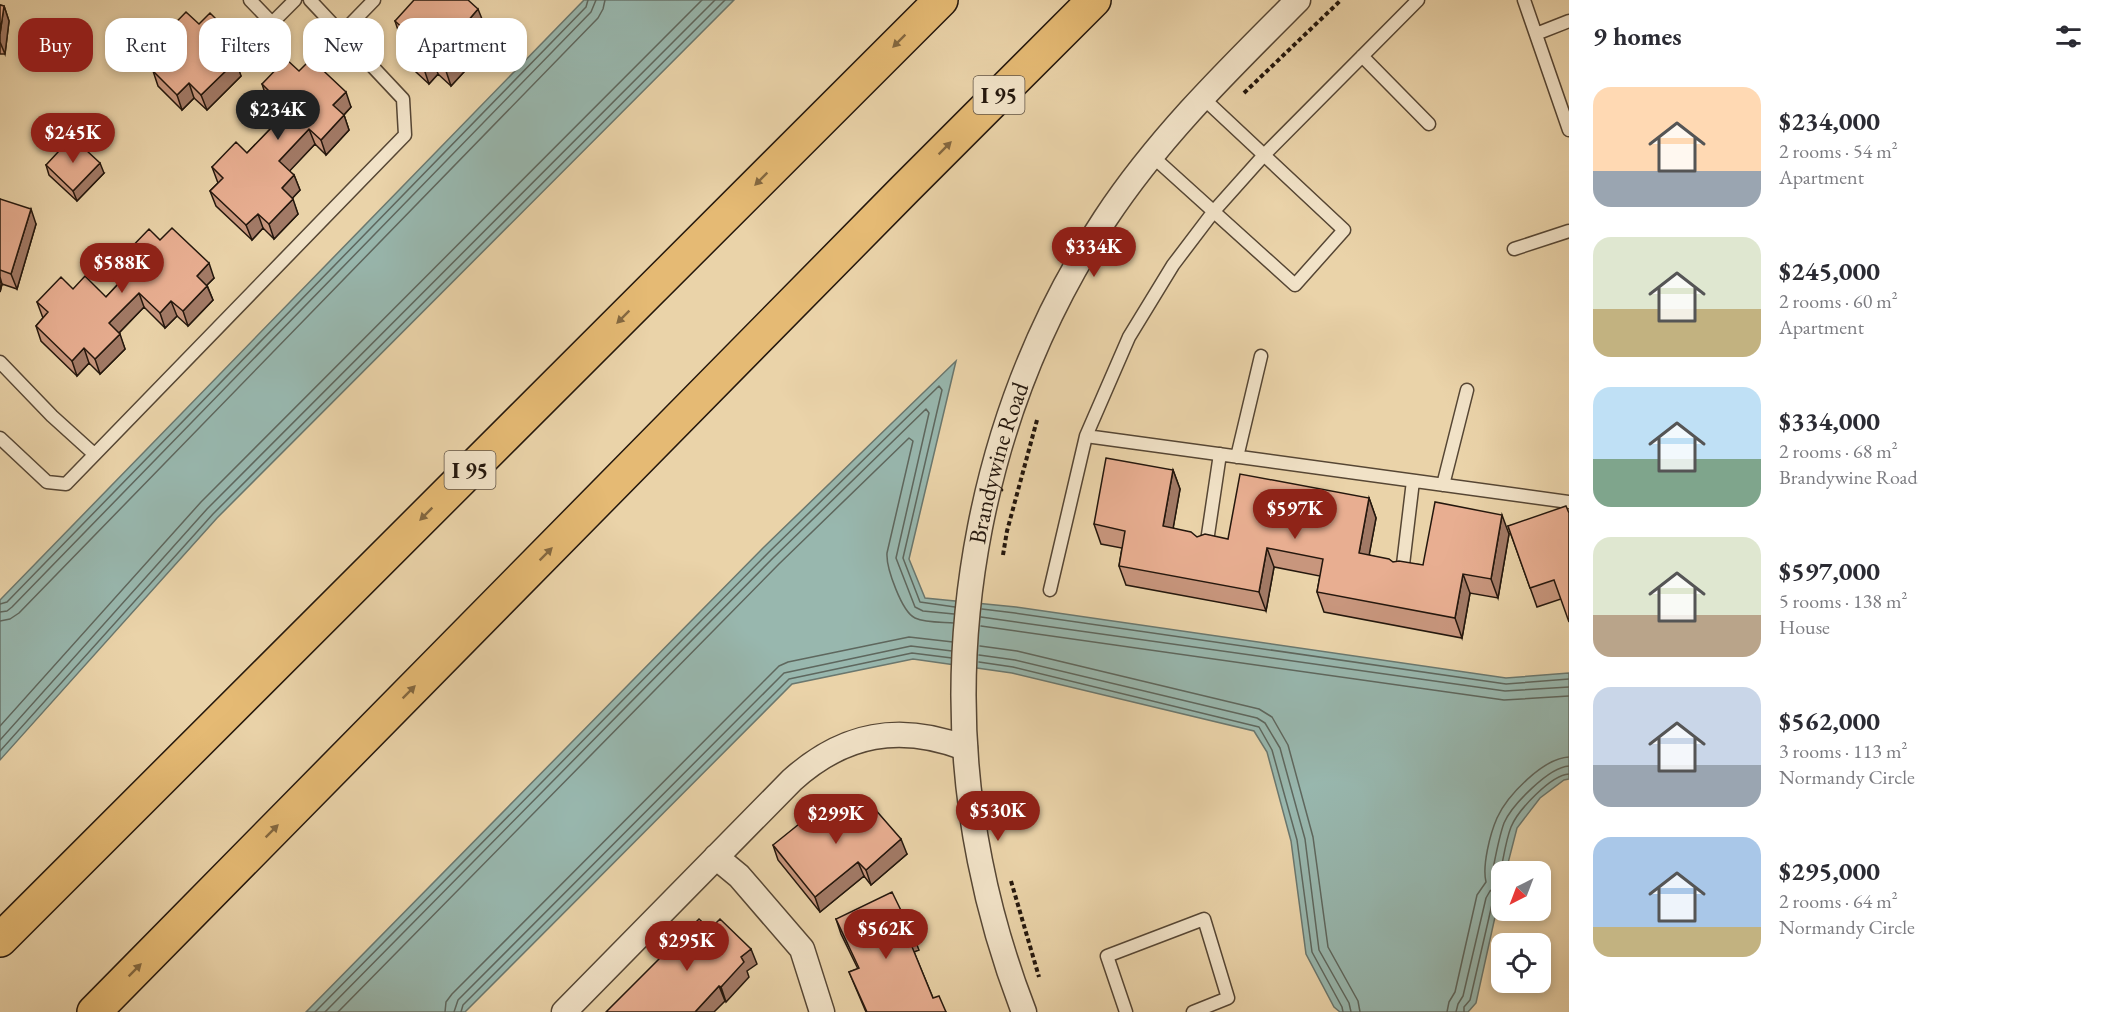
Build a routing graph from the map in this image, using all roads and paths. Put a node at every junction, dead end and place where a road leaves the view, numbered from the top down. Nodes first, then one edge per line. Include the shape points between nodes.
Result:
1 (250, 0) edge
2 (295, 0) edge
3 (310, 0) edge
4 (374, 0) edge
5 (941, 0) edge
6 (1094, 0) edge
7 (1298, 0) edge
8 (1341, 0) edge
9 (1418, 0) edge
10 (1524, 0) edge
11 (326, 18) edge
12 (357, 18) edge
13 (1569, 21) edge
14 (1536, 33) junction
15 (1362, 56) junction
16 (377, 72) edge
17 (1240, 96) dead end
18 (1202, 97) junction
19 (1429, 124) dead end
20 (1569, 130) edge
21 (1151, 154) junction
22 (1264, 155) junction
23 (1214, 211) junction
24 (1569, 231) edge
25 (1514, 249) dead end
26 (1261, 356) dead end
27 (0, 362) edge
28 (1467, 390) dead end
29 (1037, 419) dead end
30 (1086, 436) junction
31 (0, 438) edge
32 (94, 454) junction
33 (1220, 454) junction
34 (1238, 457) junction
35 (1413, 481) junction
36 (1443, 485) junction
37 (1569, 502) edge
38 (1206, 548) edge
39 (1001, 565) dead end
40 (1402, 573) edge
41 (1050, 590) dead end
42 (965, 748) junction
43 (716, 856) junction
44 (1009, 872) dead end
45 (0, 940) edge
46 (1042, 988) dead end
47 (94, 1012) edge
48 (564, 1012) edge
49 (822, 1012) edge
50 (1024, 1012) edge
51 (1126, 1012) edge
52 (1193, 1012) edge

1 - 2 lane via 272,23
3 - 11 lane
4 - 12 lane
5 -> 45 highway, I 95
47 -> 6 highway, I 95
7 - 18 street, Brandywine Road
8 - 17 path
9 - 15 lane
10 - 14 lane
13 - 14 lane
14 - 20 lane
15 - 19 lane
15 - 22 lane
16 - 32 lane via 403,99 405,135
18 - 21 street, Brandywine Road
18 - 22 lane
21 - 23 lane
21 - 42 street, Brandywine Road via 1104,219 1068,280 1011,409 991,476 968,599 963,673
22 - 23 lane
22 - 23 lane via 1344,230 1294,285
23 - 30 lane via 1173,265 1129,337
24 - 25 lane
26 - 34 lane
27 - 32 lane
28 - 36 lane
29 - 39 path
30 - 33 lane
30 - 41 lane
31 - 32 lane via 47,482 66,484
33 - 34 lane
33 - 38 lane
34 - 35 lane
35 - 36 lane
35 - 40 lane
36 - 37 lane
42 - 43 street via 929,736 902,734 874,736 839,747 799,773
42 - 50 street, Brandywine Road via 980,861 996,929
43 - 48 street
43 - 49 street via 739,876 802,949
44 - 46 path
51 - 52 lane via 1107,956 1204,919 1228,998

